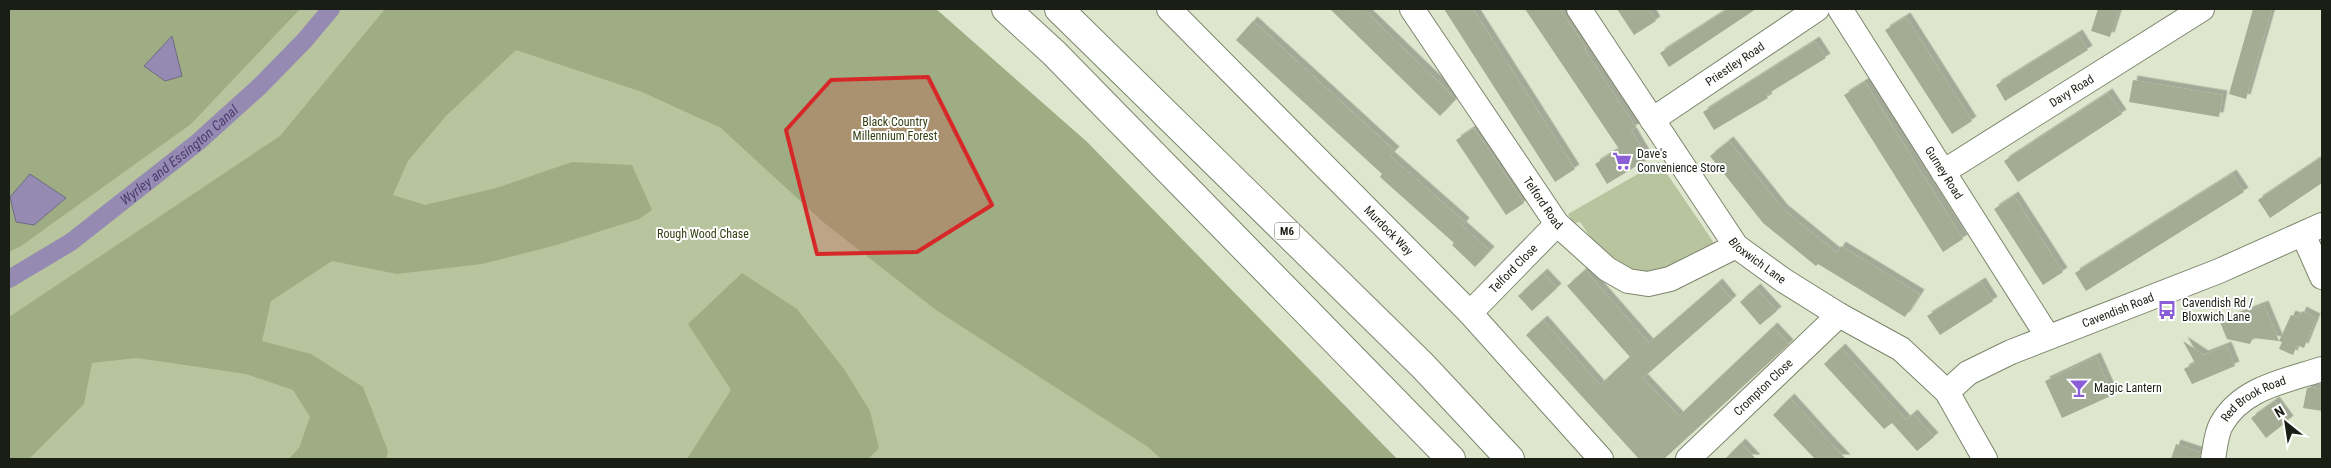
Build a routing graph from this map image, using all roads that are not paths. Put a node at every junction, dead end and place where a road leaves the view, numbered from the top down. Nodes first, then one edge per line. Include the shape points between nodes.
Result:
1 (1006, 9) edge
2 (1059, 9) edge
3 (1169, 9) edge
4 (1412, 9) edge
5 (1579, 9) edge
6 (1817, 9) edge
7 (1840, 9) edge
8 (2202, 9) edge
9 (1652, 120) junction
10 (1943, 172) junction
11 (1557, 224) junction
12 (2312, 230) edge
13 (1736, 246) junction
14 (2322, 277) edge
15 (1470, 313) junction
16 (1839, 315) junction
17 (2048, 337) junction
18 (2322, 369) edge
19 (1947, 392) junction
20 (1981, 458) edge
21 (1451, 459) edge
22 (1510, 459) edge
23 (1601, 459) edge
24 (1688, 459) edge
25 (2213, 459) edge

1 - 21 highway via 1054,53
2 - 22 highway, M6 via 1423,366
3 - 15 street, Murdock Way
4 - 11 street, Telford Road
5 - 9 street, Bloxwich Lane
6 - 9 street, Priestley Road
7 - 10 street, Gurney Road
8 - 10 street, Davy Road
9 - 13 street, Bloxwich Lane
10 - 17 street, Gurney Road
11 - 13 street, Telford Road via 1607,269 1628,282 1648,284 1670,279
11 - 15 street, Telford Close
12 - 14 street
12 - 17 street, Cavendish Road
13 - 16 street, Bloxwich Lane
15 - 23 street, Murdock Way
16 - 19 street, Bloxwich Lane via 1901,349
16 - 24 street, Crompton Close
17 - 19 street, Cavendish Road via 1968,372
18 - 25 street, Red Brook Road via 2263,388 2241,400 2220,426
19 - 20 street, Bloxwich Lane

